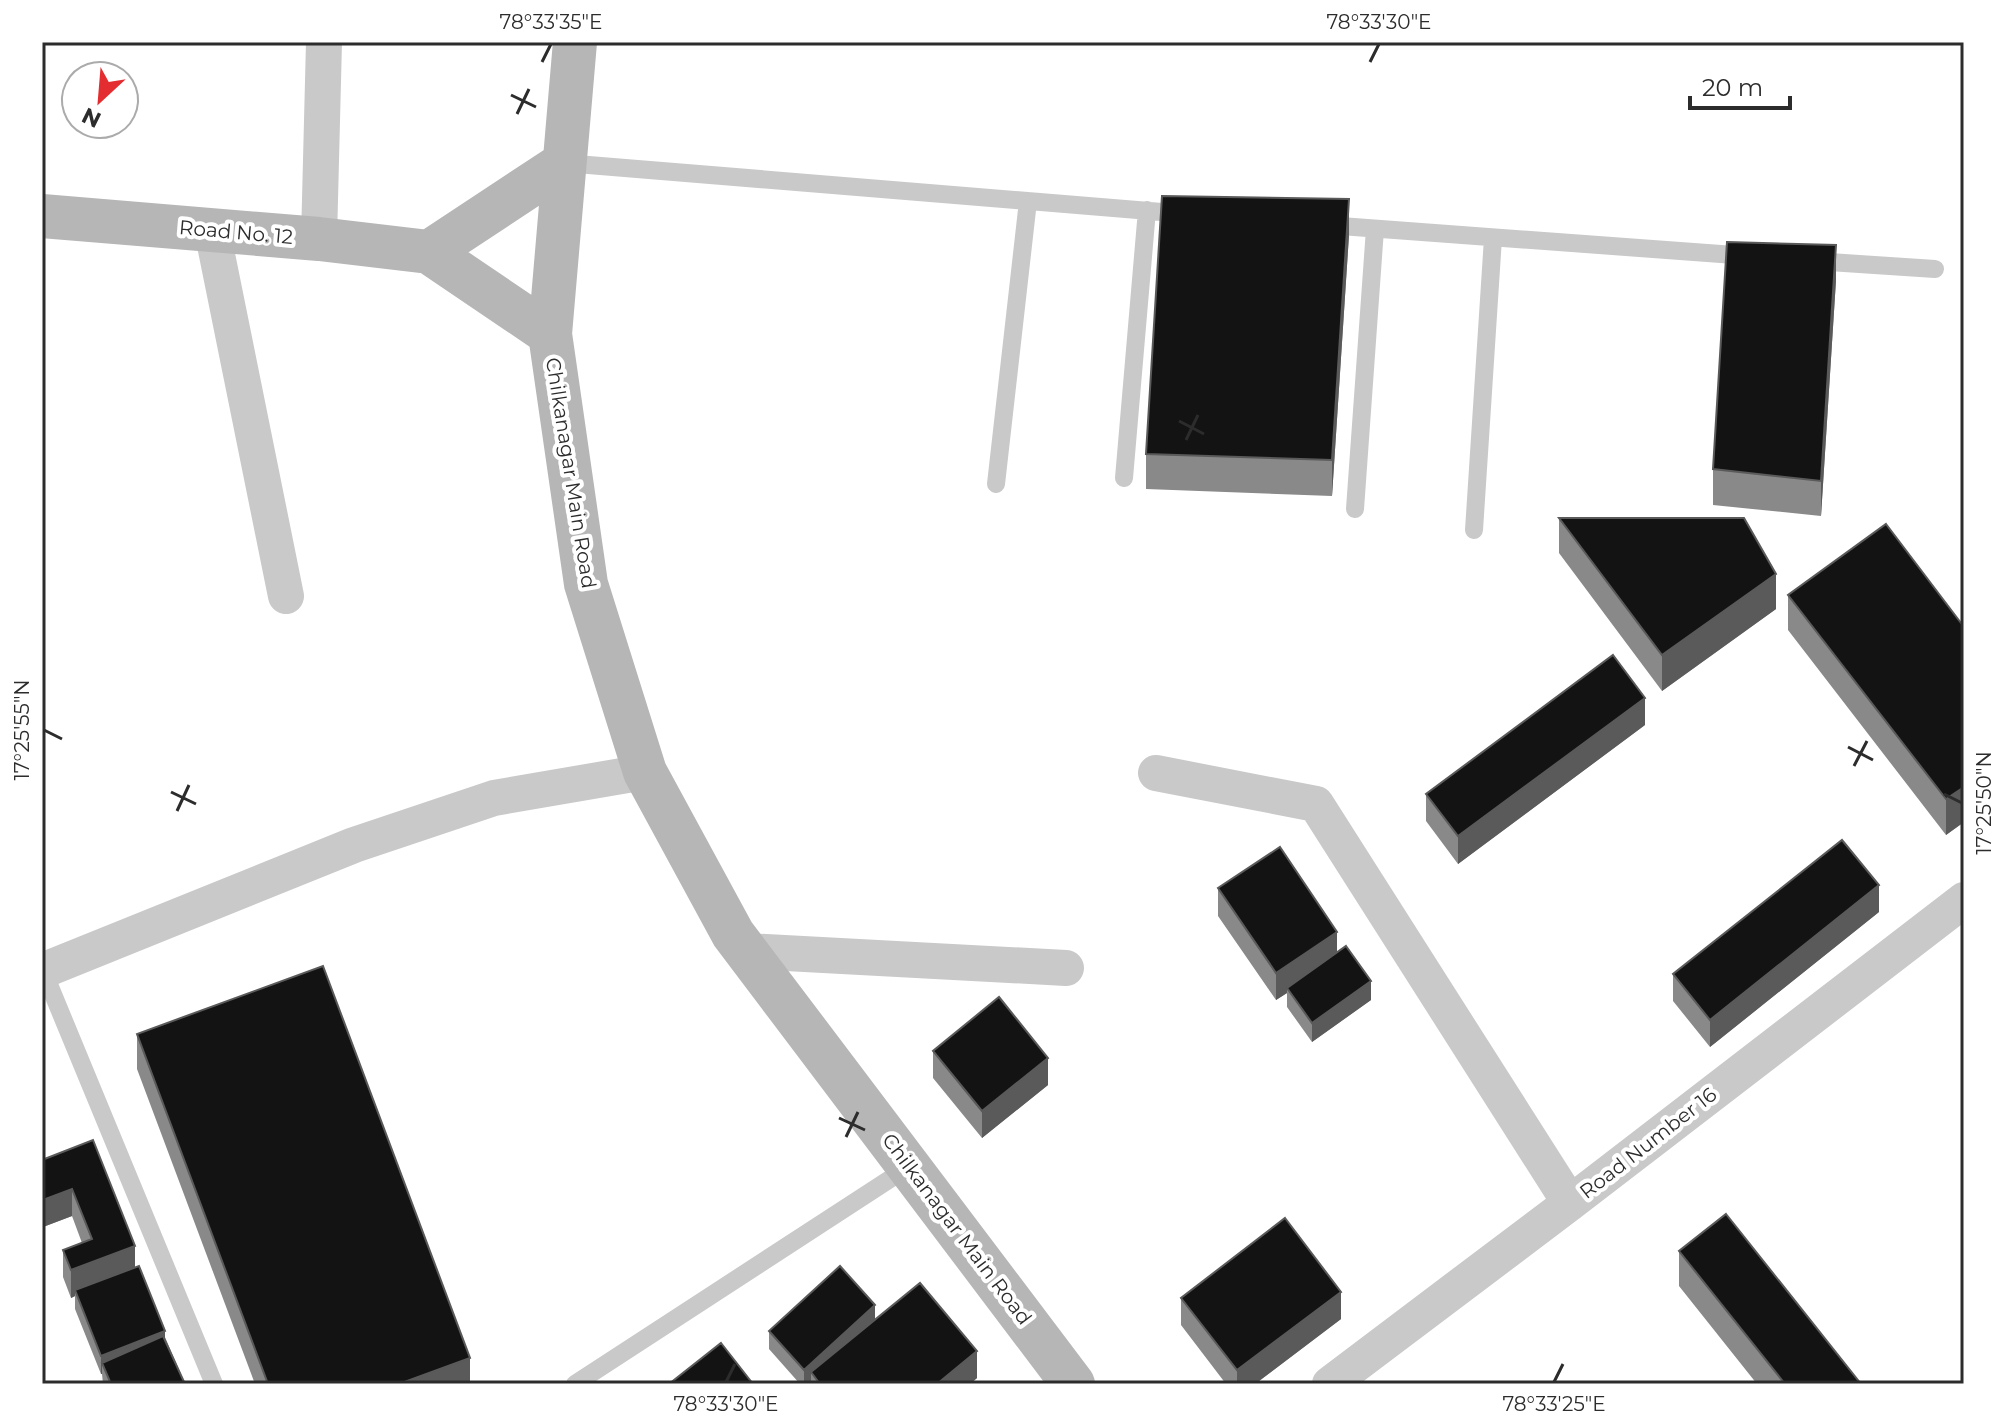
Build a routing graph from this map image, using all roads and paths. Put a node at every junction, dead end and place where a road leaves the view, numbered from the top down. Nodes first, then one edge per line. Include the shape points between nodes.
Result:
1 (324, 42) edge
2 (575, 42) edge
3 (564, 163) junction
4 (1028, 201) junction
5 (1147, 210) junction
6 (1208, 215) edge
7 (42, 216) edge
8 (1314, 224) edge
9 (1375, 229) junction
10 (212, 230) junction
11 (1493, 238) junction
12 (319, 239) junction
13 (429, 252) junction
14 (1765, 258) edge
15 (1796, 260) edge
16 (1935, 269) dead end
17 (550, 334) junction
18 (1124, 478) dead end
19 (996, 484) dead end
20 (1355, 509) dead end
21 (1474, 530) dead end
22 (286, 596) dead end
23 (645, 772) junction
24 (1156, 773) dead end
25 (1964, 900) edge
26 (747, 951) junction
27 (1066, 968) dead end
28 (43, 970) edge
29 (910, 1166) junction
30 (1570, 1203) junction
31 (1058, 1379) edge
32 (214, 1384) edge
33 (575, 1384) edge
34 (1330, 1384) edge

1 - 12 street
2 - 3 main road, Chilkanagar Main Road
3 - 4 lane
3 - 13 main road
3 - 17 main road, Chilkanagar Main Road
4 - 5 lane
4 - 19 lane
5 - 6 lane
5 - 18 lane
7 - 10 main road, Road No. 12
8 - 9 lane
9 - 11 lane
9 - 20 lane
10 - 12 main road, Road No. 12
10 - 22 street
11 - 14 lane
11 - 21 lane
12 - 13 main road, Road No. 12
13 - 17 main road
15 - 16 lane
17 - 23 main road, Chilkanagar Main Road via 586,584
23 - 26 main road, Chilkanagar Main Road
23 - 28 street via 480,803 354,845
24 - 30 street via 1316,804
25 - 30 street, Road Number 16
26 - 27 street
26 - 29 main road, Chilkanagar Main Road
28 - 32 lane
29 - 31 main road, Chilkanagar Main Road
29 - 33 lane
30 - 34 street, Road Number 16

